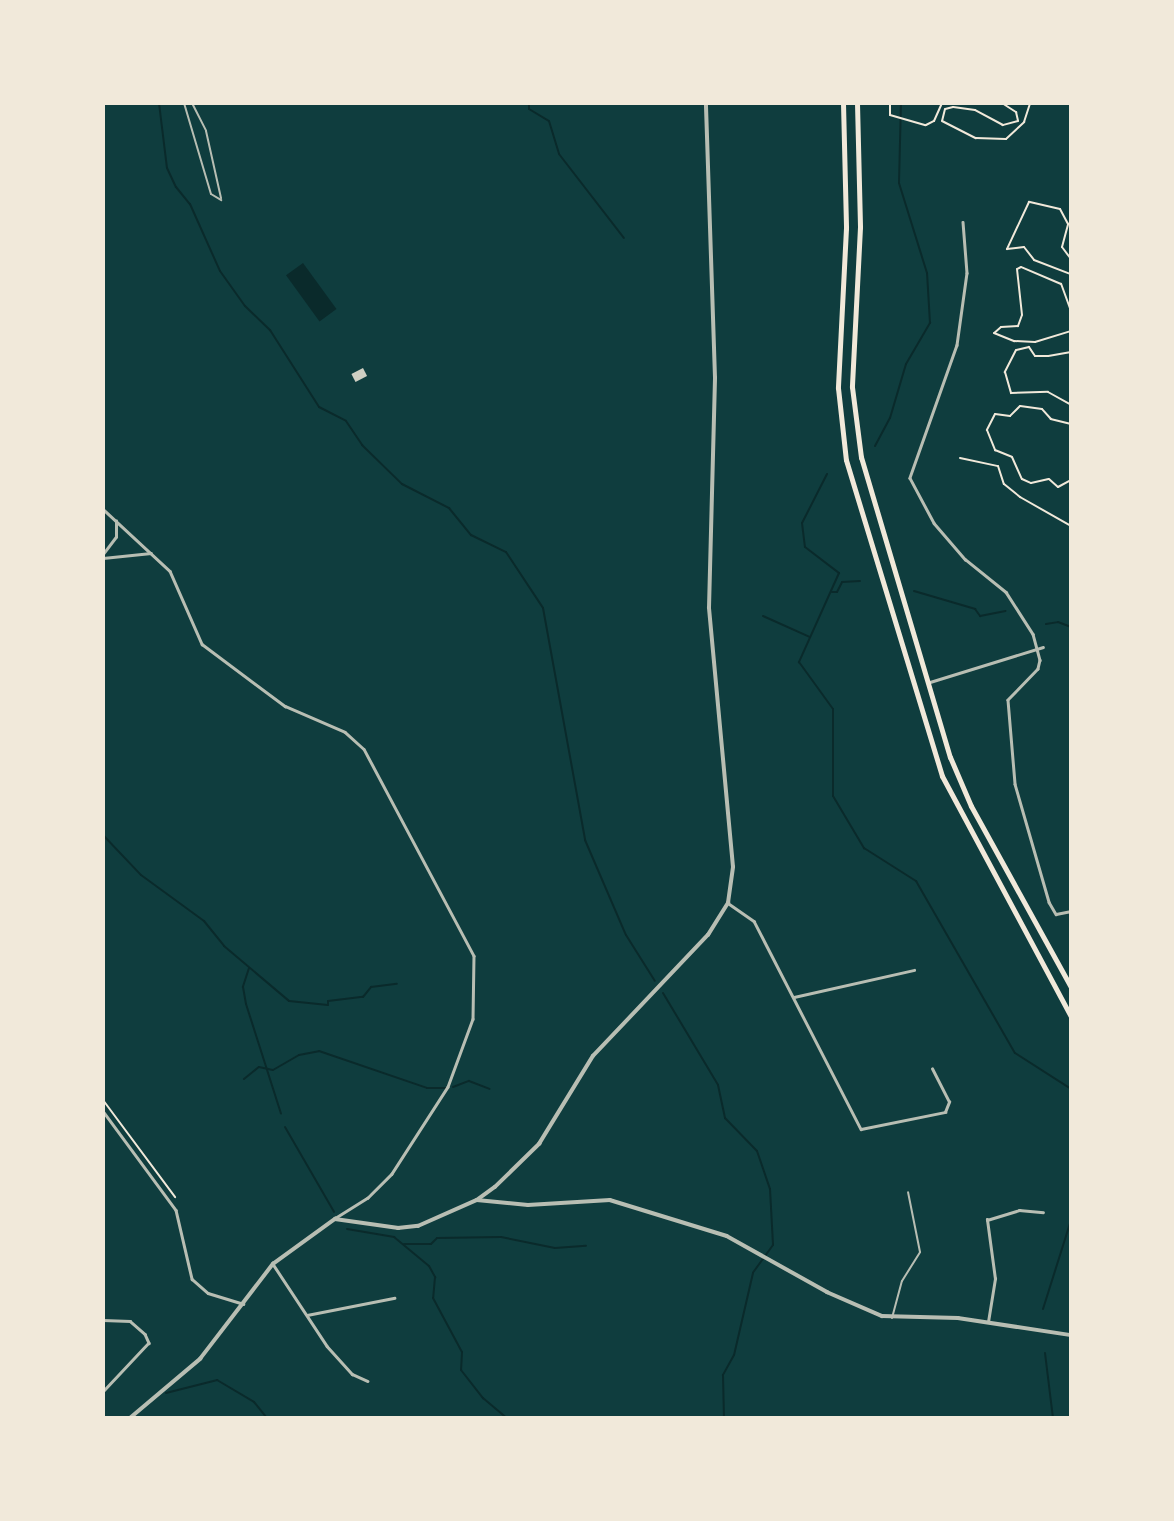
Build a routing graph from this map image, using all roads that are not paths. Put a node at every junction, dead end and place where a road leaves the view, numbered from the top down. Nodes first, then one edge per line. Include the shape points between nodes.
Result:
1 (184, 103) edge
2 (192, 103) edge
3 (706, 103) edge
4 (843, 103) edge
5 (857, 103) edge
6 (963, 222) dead end
7 (103, 509) edge
8 (116, 521) junction
9 (151, 554) junction
10 (103, 556) edge
11 (1043, 647) dead end
12 (1037, 649) junction
13 (927, 683) junction
14 (728, 903) junction
15 (1071, 911) edge
16 (914, 971) dead end
17 (1071, 987) edge
18 (793, 997) junction
19 (1071, 1017) edge
20 (932, 1069) dead end
21 (103, 1111) edge
22 (908, 1192) dead end
23 (477, 1200) junction
24 (1043, 1212) dead end
25 (335, 1219) junction
26 (273, 1264) junction
27 (394, 1298) dead end
28 (243, 1304) junction
29 (307, 1315) junction
30 (892, 1318) junction
31 (103, 1320) edge
32 (988, 1322) junction
33 (1071, 1335) edge
34 (368, 1381) dead end
35 (103, 1392) edge
36 (130, 1418) edge

1 - 2 lane via 211,194 221,200 206,131
3 - 14 street via 715,378 709,608 733,867
4 - 19 highway via 846,228 838,388 846,460 942,776
5 - 13 highway via 860,227 854,423
6 - 12 street via 967,273 957,345 910,478 950,543 1006,592
7 - 8 street
8 - 9 street
8 - 10 street via 116,537
9 - 10 street
9 - 25 street via 170,571 202,644 285,706 345,732 364,749 474,956 473,1019 448,1087 392,1174 368,1198
11 - 12 street
12 - 13 street
12 - 15 street via 1038,669 1008,700 1015,783 1049,902 1056,914
13 - 17 highway via 960,782
14 - 18 street via 754,921
14 - 23 street via 708,935 593,1056 539,1144
16 - 18 street
18 - 20 street via 861,1129 945,1112 949,1102
21 - 28 street via 176,1210 192,1279 208,1293
22 - 30 lane via 920,1252 902,1281
23 - 25 street via 407,1227
23 - 30 street via 528,1205 610,1199 727,1236 849,1303
24 - 32 street via 1019,1210 987,1220 995,1279
25 - 26 street
26 - 28 street
26 - 29 street
27 - 29 street
28 - 36 street via 200,1359
29 - 34 street via 352,1374
30 - 32 street
31 - 35 street via 124,1319 147,1337 147,1350
32 - 33 street

